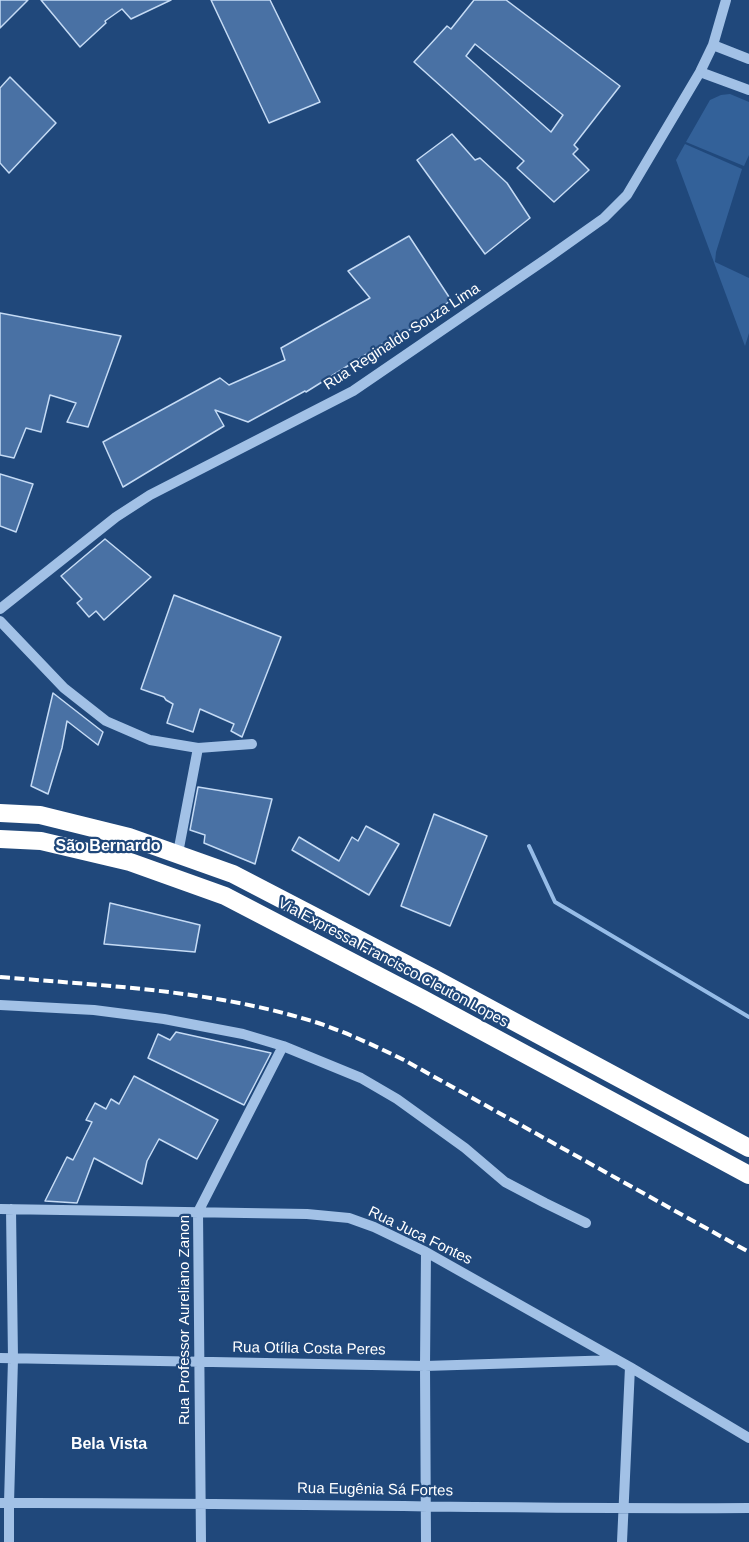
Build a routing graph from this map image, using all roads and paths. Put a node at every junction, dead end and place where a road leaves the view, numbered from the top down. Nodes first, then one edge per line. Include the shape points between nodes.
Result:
1 (726, 0) edge
2 (713, 45) junction
3 (749, 59) edge
4 (700, 72) junction
5 (749, 90) edge
6 (0, 609) edge
7 (0, 621) edge
8 (252, 744) dead end
9 (198, 748) junction
10 (0, 813) edge
11 (0, 839) edge
12 (178, 854) junction
13 (0, 1005) edge
14 (283, 1046) junction
15 (749, 1148) edge
16 (749, 1175) edge
17 (6, 1209) edge
18 (198, 1212) junction
19 (586, 1223) dead end
20 (426, 1252) junction
21 (0, 1358) edge
22 (13, 1359) junction
23 (618, 1360) junction
24 (199, 1363) junction
25 (425, 1366) junction
26 (630, 1367) junction
27 (749, 1438) edge
28 (4, 1503) edge
29 (201, 1503) junction
30 (427, 1506) junction
31 (749, 1508) edge
32 (623, 1509) junction
33 (9, 1542) edge
34 (201, 1542) edge
35 (426, 1542) edge
36 (622, 1542) edge

1 - 2 street, Rua Reginaldo Souza Lima
2 - 3 street
2 - 4 street, Rua Reginaldo Souza Lima
4 - 5 street
4 - 6 street, Rua Reginaldo Souza Lima via 627,195 604,218 353,391 150,495 116,517
7 - 9 street via 64,688 106,720 150,740
8 - 9 street
9 - 12 street
10 - 12 highway, Via Expressa Francisco Cleuton Lopes via 40,815 129,837
11 - 16 highway, Via Expressa Francisco Cleuton Lopes via 40,841 130,862 225,896
12 - 15 highway, Via Expressa Francisco Cleuton Lopes via 233,874
13 - 14 street via 94,1010 164,1019
14 - 18 street, Rua Professor Aureliano Zanon
14 - 19 street via 361,1078 397,1099 505,1182
17 - 18 street, Rua Juca Fontes
17 - 22 street
18 - 20 street, Rua Juca Fontes via 349,1218
18 - 24 street, Rua Professor Aureliano Zanon
20 - 23 street, Rua Juca Fontes
20 - 25 street
21 - 22 street, Rua Otília Costa Peres
22 - 24 street, Rua Otília Costa Peres
22 - 28 street
23 - 25 street, Rua Otília Costa Peres
23 - 26 street, Rua Juca Fontes
24 - 25 street, Rua Otília Costa Peres
24 - 29 street, Rua Professor Aureliano Zanon
25 - 30 street
26 - 27 street, Rua Juca Fontes
26 - 32 street
28 - 29 street, Rua Eugênia Sá Fortes
28 - 33 street
29 - 30 street, Rua Eugênia Sá Fortes
29 - 34 street, Rua Professor Aureliano Zanon
30 - 32 street, Rua Eugênia Sá Fortes
30 - 35 street
31 - 32 street, Rua Eugênia Sá Fortes
32 - 36 street

